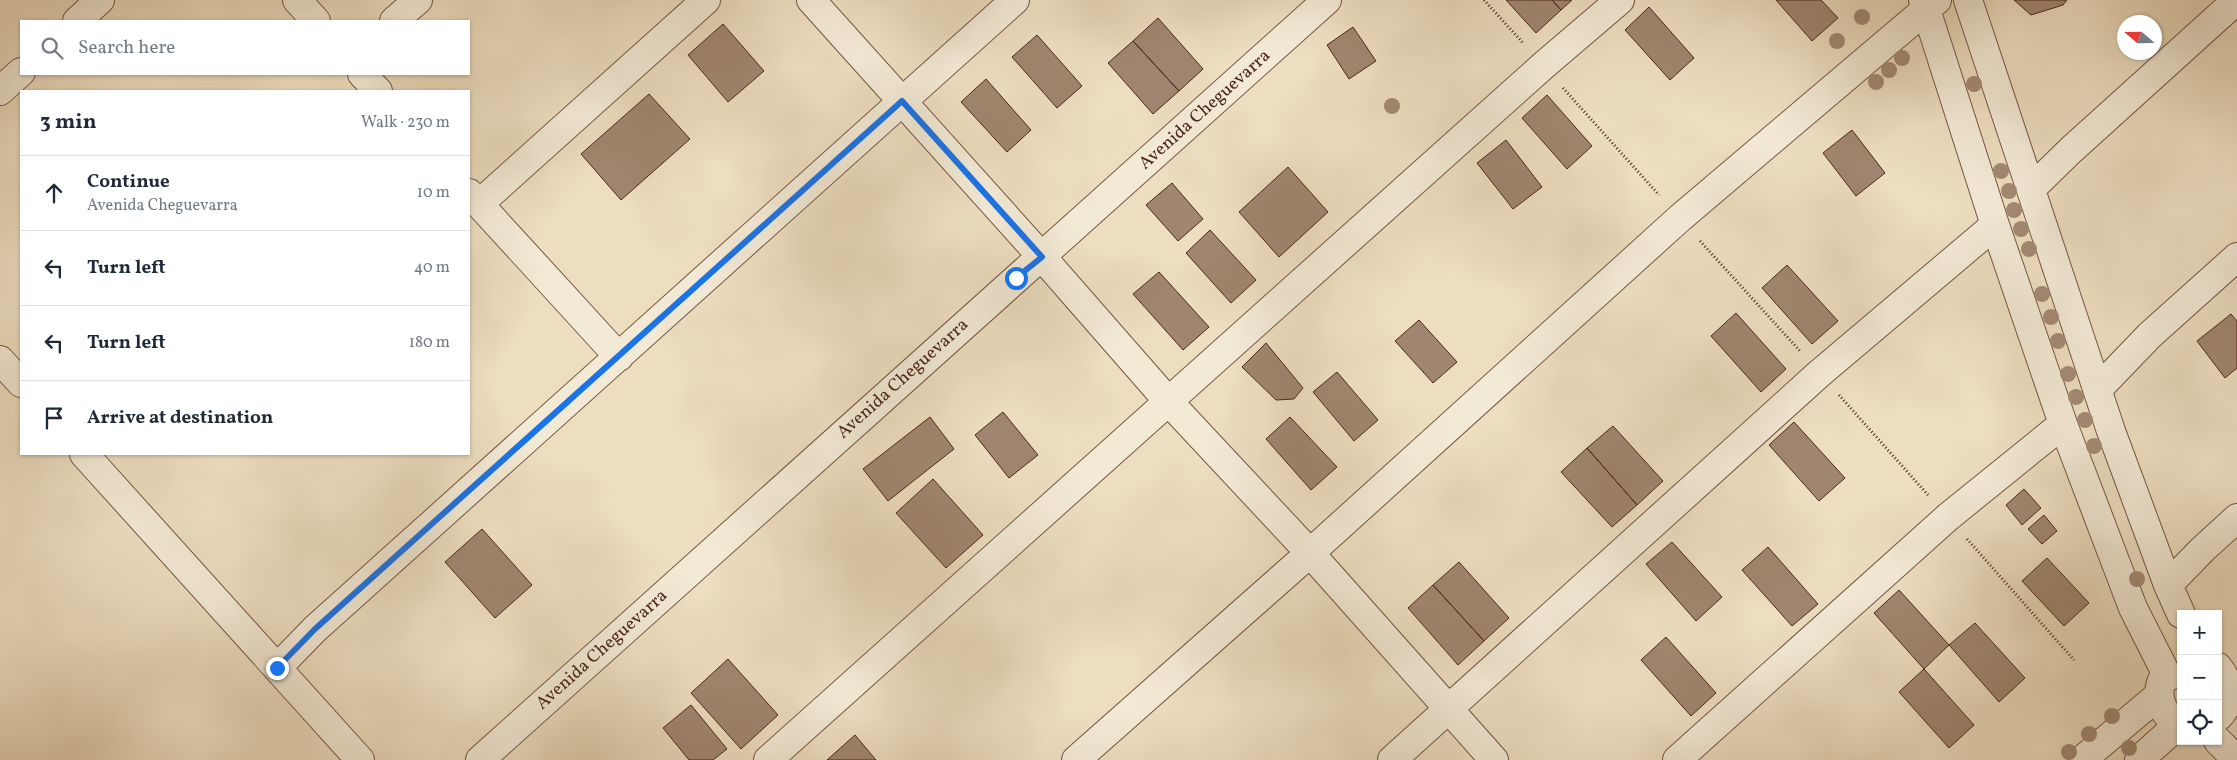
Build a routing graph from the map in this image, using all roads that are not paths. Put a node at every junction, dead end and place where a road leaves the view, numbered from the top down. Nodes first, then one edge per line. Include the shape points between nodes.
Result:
1 (100, 0) edge
2 (297, 0) edge
3 (418, 0) edge
4 (706, 0) edge
5 (811, 0) edge
6 (1015, 0) edge
7 (1328, 0) edge
8 (1620, 0) edge
9 (1968, 0) edge
10 (2236, 0) edge
11 (1929, 3) edge
12 (78, 20) edge
13 (315, 20) edge
14 (395, 20) edge
15 (20, 73) edge
16 (363, 75) edge
17 (377, 90) edge
18 (0, 91) edge
19 (902, 101) junction
20 (2032, 188) junction
21 (474, 198) edge
22 (1995, 225) junction
23 (1042, 257) junction
24 (2237, 257) edge
25 (618, 358) junction
26 (0, 360) edge
27 (20, 383) edge
28 (2098, 389) junction
29 (1168, 401) junction
30 (2063, 424) junction
31 (85, 455) edge
32 (2237, 518) edge
33 (1310, 553) junction
34 (2168, 584) junction
35 (2179, 610) edge
36 (277, 668) junction
37 (2169, 678) edge
38 (2228, 686) edge
39 (1447, 708) junction
40 (2222, 711) edge
41 (2177, 723) edge
42 (2177, 728) edge
43 (2222, 745) edge
44 (360, 760) edge
45 (480, 760) edge
46 (768, 760) edge
47 (1076, 760) edge
48 (1392, 760) edge
49 (1494, 760) edge
50 (1677, 760) edge
51 (2082, 760) edge
52 (2139, 760) edge
53 (2237, 760) edge

1 - 12 street
2 - 13 street
3 - 14 street
4 - 21 street
5 - 19 street
6 - 19 street
7 - 23 street, Avenida Cheguevarra
8 - 29 street
9 - 20 street
10 - 20 street
11 - 22 street
11 - 33 street via 1680,218
15 - 18 street
16 - 17 street
19 - 23 street
19 - 25 street
20 - 28 street
21 - 25 street
22 - 30 street
22 - 39 street via 1820,374
23 - 29 street
23 - 45 street, Avenida Cheguevarra
24 - 28 street via 2150,334
25 - 36 street via 315,629
26 - 27 street
28 - 34 street
29 - 33 street
29 - 46 street
30 - 37 street via 2133,608
30 - 50 street via 1948,517
31 - 36 street
32 - 34 street
33 - 39 street
33 - 47 street
34 - 35 street
36 - 44 street
37 - 41 street via 2162,707
37 - 51 street
38 - 40 street via 2228,702
39 - 48 street
39 - 49 street
42 - 52 street
43 - 53 street

